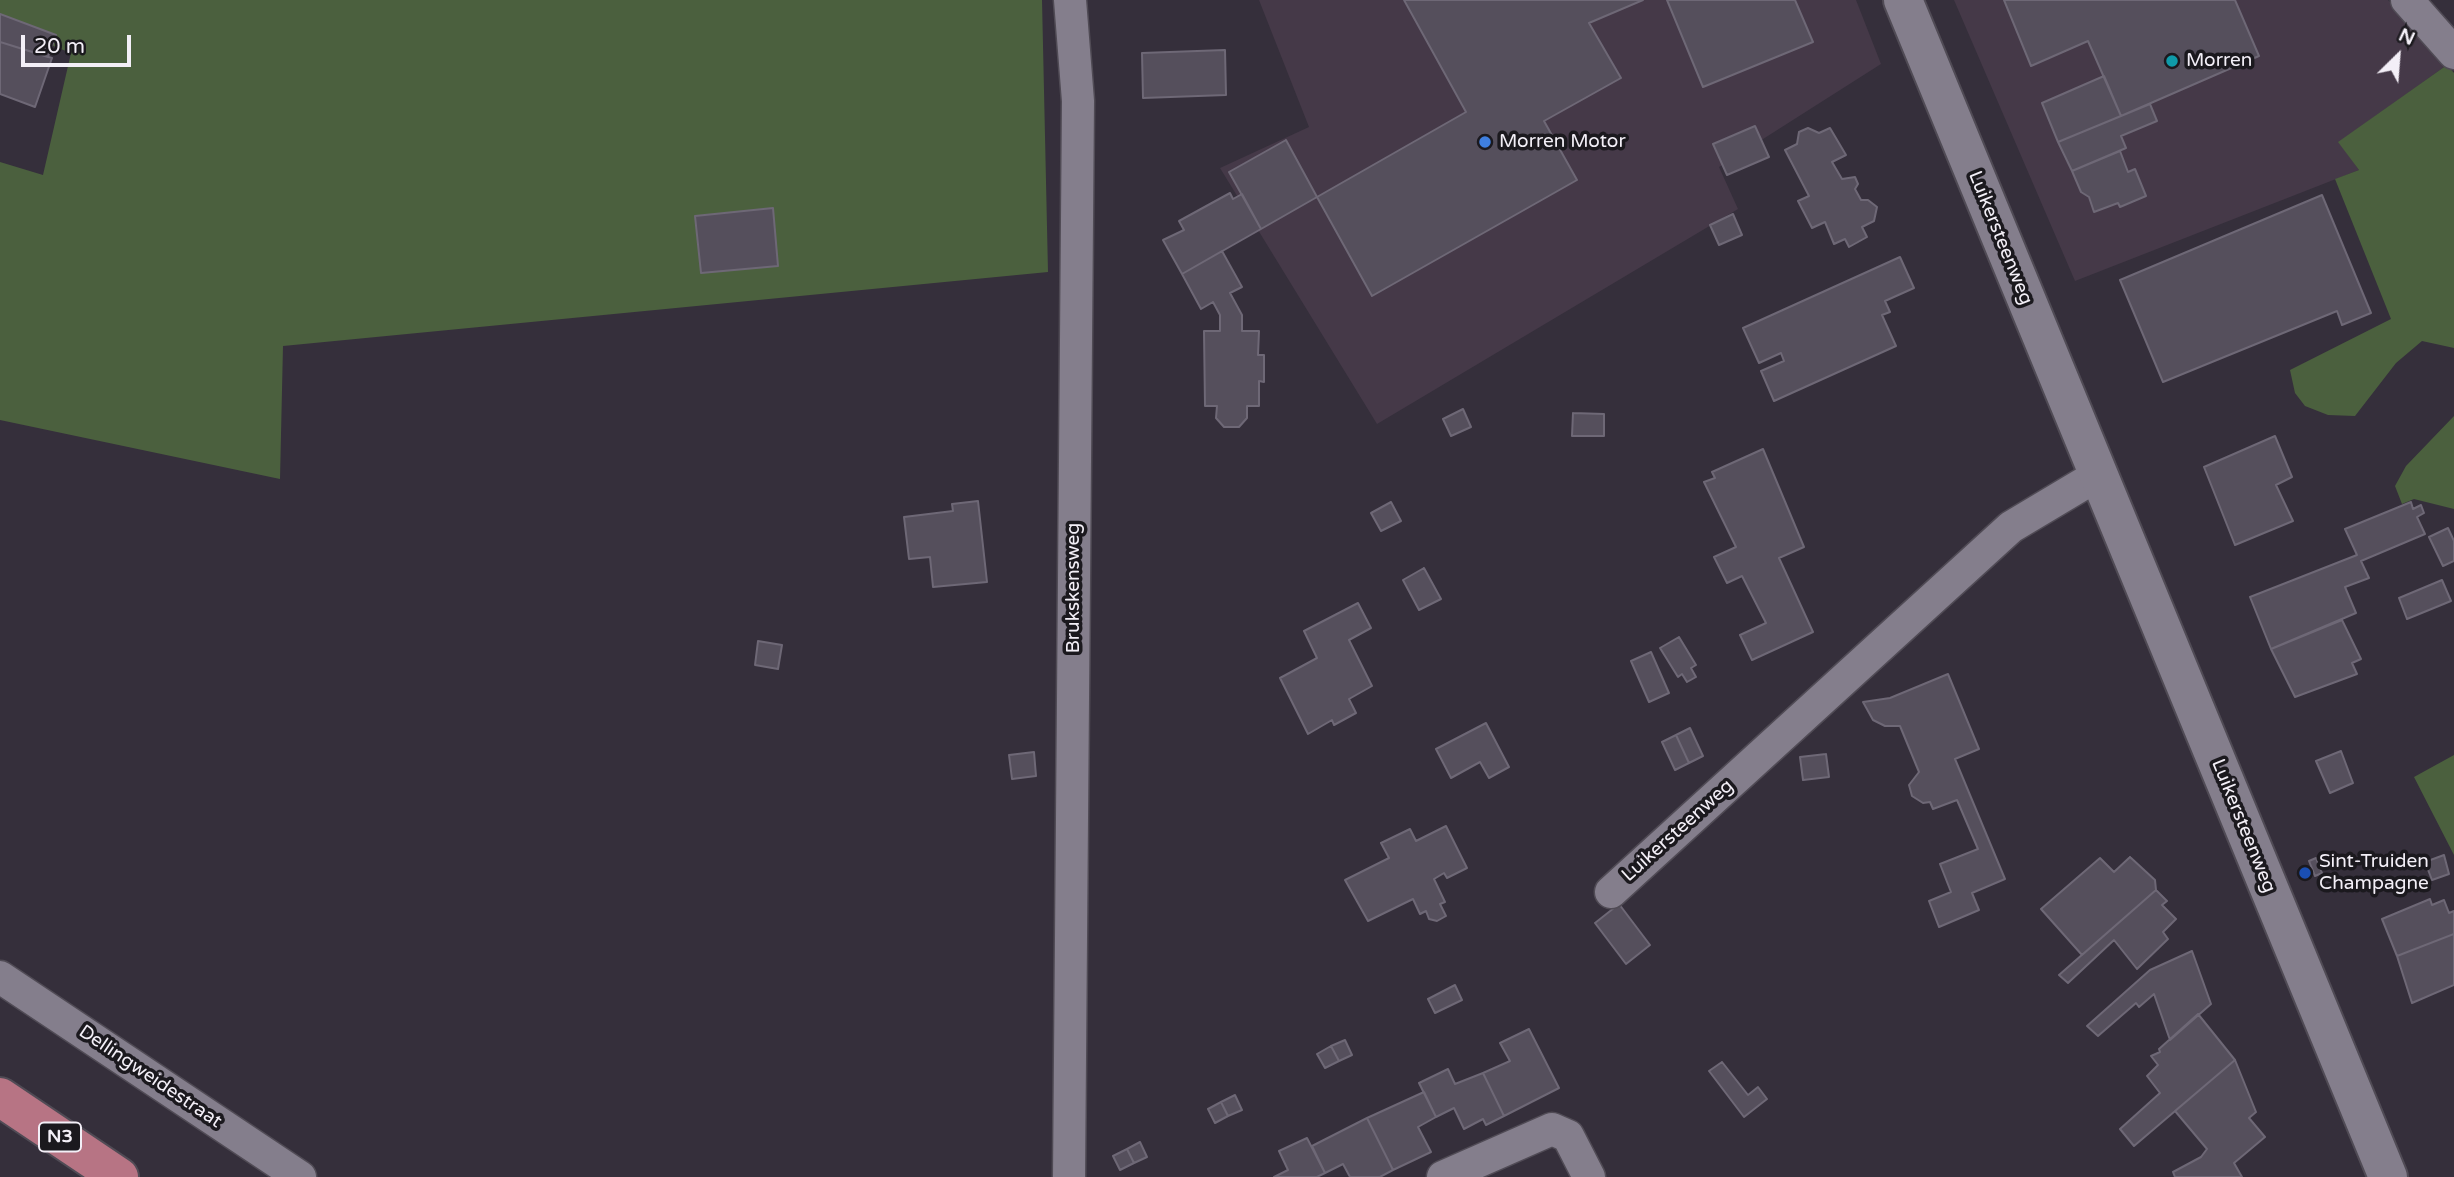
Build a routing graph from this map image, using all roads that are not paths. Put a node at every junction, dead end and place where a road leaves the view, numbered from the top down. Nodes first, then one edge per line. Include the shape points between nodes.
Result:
1 (1070, 0) edge
2 (1903, 0) edge
3 (2407, 0) edge
4 (2454, 53) edge
5 (2098, 475) junction
6 (1611, 892) dead end
7 (0, 977) edge
8 (0, 1097) edge
9 (119, 1177) edge
10 (300, 1177) edge
11 (1069, 1177) edge
12 (1443, 1177) edge
13 (1590, 1177) edge
14 (2388, 1177) edge

1 - 11 street, Brukskensweg via 1078,100
2 - 5 main road, Luikersteenweg
3 - 4 street
5 - 6 street, Luikersteenweg via 2011,527
5 - 14 main road, Luikersteenweg
7 - 10 street, Dellingweidestraat
8 - 9 main road, N3
12 - 13 street via 1552,1129 1568,1136

